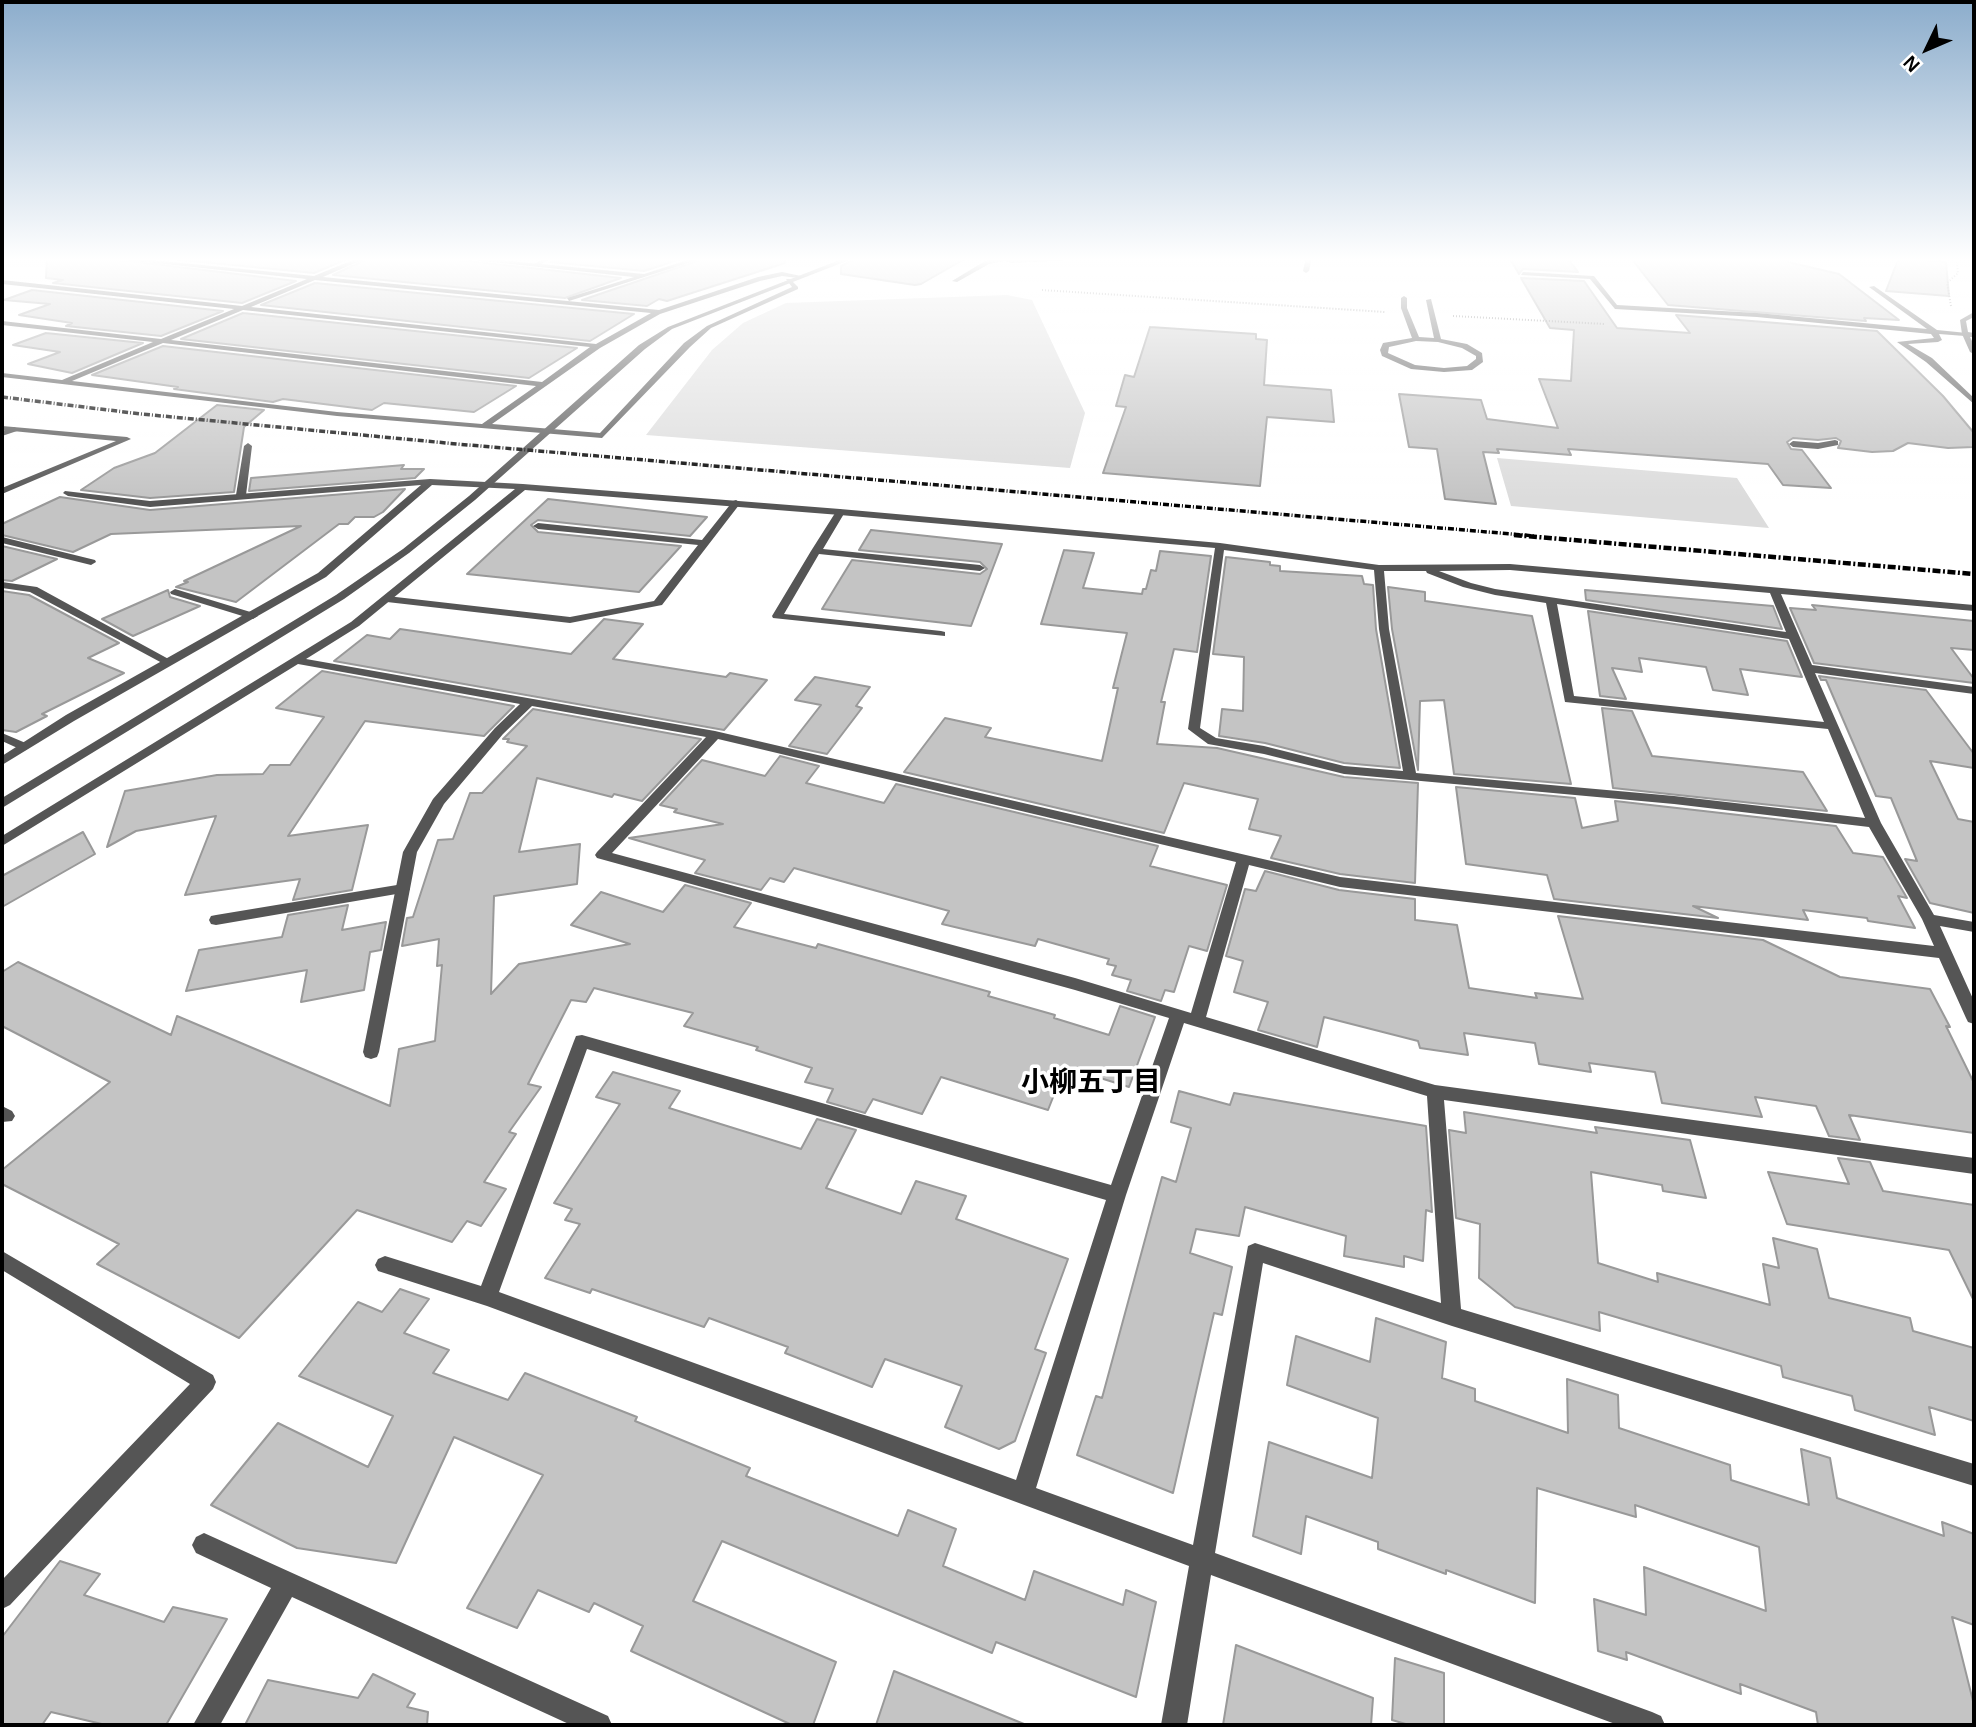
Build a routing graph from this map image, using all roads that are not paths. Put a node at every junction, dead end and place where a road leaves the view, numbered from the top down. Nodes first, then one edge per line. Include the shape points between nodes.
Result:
1 (130, 338) edge
2 (168, 338) edge
3 (518, 338) edge
4 (612, 338) edge
5 (656, 338) edge
6 (696, 338) edge
7 (1937, 338) edge
8 (1416, 339) joint
9 (1438, 340) joint
10 (160, 341) junction
11 (597, 346) junction
12 (2, 375) edge
13 (61, 382) junction
14 (543, 384) junction
15 (1974, 402) edge
16 (484, 426) junction
17 (2, 428) edge
18 (14, 429) junction
19 (2, 434) edge
20 (1835, 443) dead end
21 (1793, 444) dead end
22 (248, 446) dead end
23 (430, 482) junction
24 (523, 487) junction
25 (2, 491) edge
26 (68, 493) dead end
27 (241, 495) junction
28 (736, 503) junction
29 (839, 512) junction
30 (538, 526) dead end
31 (2, 540) edge
32 (704, 543) junction
33 (1220, 546) junction
34 (816, 551) junction
35 (91, 562) dead end
36 (981, 568) dead end
37 (1379, 568) junction
38 (1426, 569) junction
39 (2, 585) edge
40 (1774, 590) junction
41 (175, 592) dead end
42 (387, 599) junction
43 (1550, 601) junction
44 (1974, 608) edge
45 (253, 616) junction
46 (941, 634) dead end
47 (1793, 636) junction
48 (298, 661) junction
49 (168, 662) junction
50 (1806, 668) junction
51 (1974, 690) edge
52 (530, 701) junction
53 (1831, 726) junction
54 (715, 735) junction
55 (2, 737) edge
56 (24, 747) junction
57 (2, 761) edge
58 (1410, 775) junction
59 (2, 804) edge
60 (1874, 823) junction
61 (2, 842) edge
62 (1244, 859) junction
63 (403, 889) junction
64 (1929, 919) junction
65 (216, 920) dead end
66 (1974, 926) edge
67 (1944, 953) junction
68 (1188, 1017) junction
69 (1974, 1018) edge
70 (371, 1052) dead end
71 (1435, 1092) junction
72 (1974, 1166) edge
73 (1117, 1195) junction
74 (2, 1260) edge
75 (385, 1265) dead end
76 (487, 1297) junction
77 (1452, 1317) junction
78 (1974, 1475) edge
79 (1023, 1494) junction
80 (204, 1545) dead end
81 (1203, 1561) junction
82 (286, 1584) junction
83 (2, 1597) edge
84 (206, 1725) edge
85 (599, 1725) edge
86 (1174, 1725) edge
87 (1653, 1725) edge

1 - 10 street
2 - 10 street
3 - 11 street
4 - 11 street
5 - 59 street via 406,551 340,597
6 - 16 street via 602,436
7 - 15 street via 1901,342
8 - 9 street
8 - 9 street via 1393,342 1385,355 1401,364 1437,370 1469,368 1480,360 1473,350
10 - 13 street
10 - 14 street
11 - 14 street
12 - 13 street
13 - 16 street
14 - 16 street
17 - 18 street
18 - 19 street
18 - 25 street via 127,439
20 - 21 street
22 - 27 street
23 - 24 street
23 - 27 street
23 - 45 street via 322,575
24 - 28 street
24 - 42 street
26 - 27 street via 150,504
28 - 29 street
28 - 32 street
29 - 33 street
29 - 34 street
30 - 32 street
31 - 35 street
32 - 42 street via 657,603 570,620
33 - 37 street
33 - 58 street via 1194,729 1212,741 1328,767
34 - 36 street
34 - 46 street via 777,616
37 - 38 street
37 - 58 street via 1384,629
38 - 40 street via 1510,567
38 - 43 street via 1495,593
39 - 49 street via 33,589
40 - 44 street
40 - 47 street
41 - 45 street
42 - 48 street
43 - 47 street
43 - 53 street via 1569,699
45 - 49 street
47 - 50 street
48 - 52 street
48 - 61 street
49 - 56 street
50 - 51 street
50 - 53 street
52 - 54 street
52 - 63 street via 438,802 410,852
53 - 60 street
54 - 62 street
54 - 68 street via 602,855
55 - 56 street
56 - 57 street
58 - 60 street
60 - 64 street
62 - 67 street via 1340,882
62 - 68 street
63 - 65 street
63 - 70 street
64 - 66 street
64 - 67 street
67 - 69 street
68 - 71 street
68 - 73 street
71 - 72 street
71 - 77 street
73 - 76 street via 582,1041
73 - 79 street
74 - 83 street via 206,1382
75 - 76 street
76 - 79 street
77 - 78 street
77 - 81 street via 1255,1252
79 - 81 street
80 - 82 street
81 - 86 street
81 - 87 street
82 - 84 street
82 - 85 street

